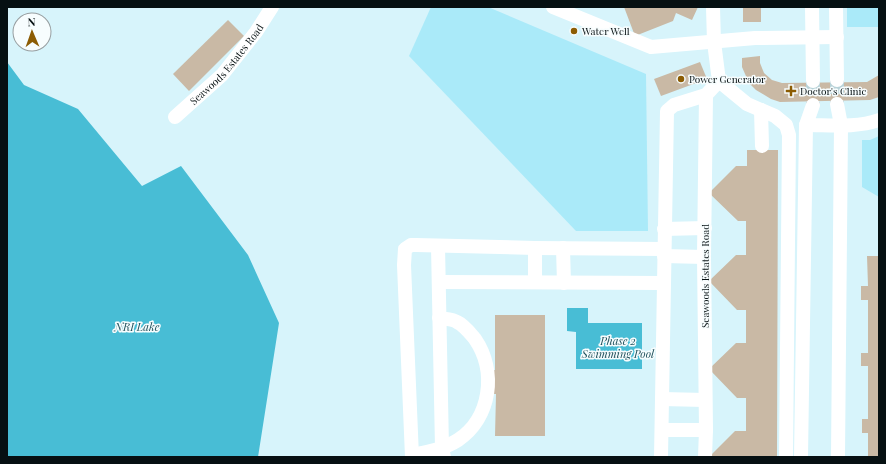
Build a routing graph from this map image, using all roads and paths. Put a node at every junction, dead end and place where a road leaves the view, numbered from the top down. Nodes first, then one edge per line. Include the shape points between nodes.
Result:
1 (272, 7) edge
2 (553, 7) edge
3 (713, 7) edge
4 (812, 7) edge
5 (836, 7) edge
6 (813, 37) junction
7 (837, 37) junction
8 (714, 42) junction
9 (837, 80) tunnel mouth
10 (718, 81) junction
11 (813, 81) tunnel mouth
12 (706, 94) junction
13 (837, 104) tunnel mouth
14 (813, 105) tunnel mouth
15 (761, 110) junction
16 (175, 117) dead end
17 (879, 120) edge
18 (806, 125) junction
19 (841, 125) junction
20 (762, 146) dead end
21 (705, 228) junction
22 (664, 229) junction
23 (438, 246) junction
24 (535, 248) junction
25 (563, 248) junction
26 (664, 253) junction
27 (704, 257) junction
28 (439, 282) junction
29 (535, 282) junction
30 (564, 282) junction
31 (663, 283) junction
32 (439, 318) junction
33 (662, 399) junction
34 (705, 400) junction
35 (662, 430) junction
36 (706, 430) junction
37 (443, 453) edge
38 (412, 456) edge
39 (662, 457) edge
40 (705, 457) edge
41 (786, 457) edge
42 (801, 457) edge
43 (838, 457) edge

1 - 16 street, Seawoods Estates Road via 222,75
2 - 8 street via 651,47
3 - 8 street
4 - 6 street
5 - 7 street
6 - 7 street
6 - 8 street
6 - 11 street
7 - 9 street
8 - 10 street
10 - 12 street
10 - 15 street via 747,104
12 - 21 street, Seawoods Estates Road
12 - 22 street via 674,105 667,111
13 - 19 street
14 - 18 street
15 - 20 street
15 - 41 street via 775,116 786,125 789,135
17 - 19 street
18 - 19 street
18 - 42 street
19 - 43 street
21 - 22 street
21 - 27 street, Seawoods Estates Road
22 - 26 street
23 - 24 street
23 - 28 street
23 - 38 street via 411,245 405,249
24 - 25 street
24 - 29 street
25 - 26 street
25 - 30 street
26 - 27 street
26 - 31 street
27 - 34 street, Seawoods Estates Road
28 - 29 street
28 - 32 street
29 - 30 street
30 - 31 street
31 - 33 street
32 - 37 street
32 - 37 street via 457,321 470,333 487,363 489,380 487,397 478,419
33 - 34 street
33 - 35 street
34 - 36 street, Seawoods Estates Road
35 - 36 street
35 - 39 street
36 - 40 street, Seawoods Estates Road
37 - 38 street

